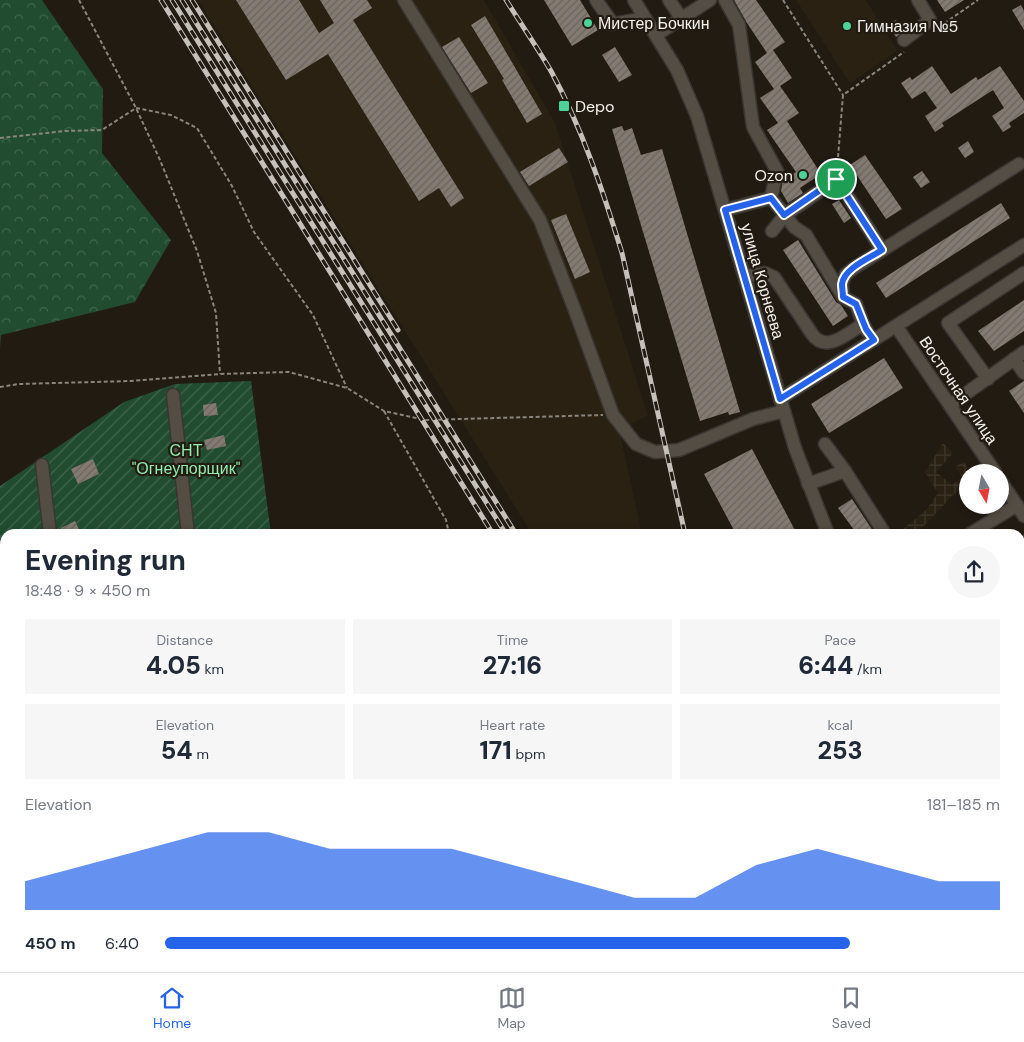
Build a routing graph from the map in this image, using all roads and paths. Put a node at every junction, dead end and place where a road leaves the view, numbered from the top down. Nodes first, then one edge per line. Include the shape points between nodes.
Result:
1 (79, 0) edge
2 (404, 0) edge
3 (596, 0) edge
4 (634, 0) edge
5 (669, 0) edge
6 (710, 0) edge
7 (725, 0) edge
8 (783, 0) edge
9 (918, 0) edge
10 (978, 0) edge
11 (645, 18) junction
12 (682, 19) junction
13 (938, 28) dead end
14 (656, 35) junction
15 (905, 45) joint
16 (843, 95) junction
17 (136, 108) junction
18 (0, 138) edge
19 (1022, 165) edge
20 (836, 179) junction
21 (771, 198) junction
22 (725, 210) junction
23 (784, 215) junction
24 (772, 231) dead end
25 (1024, 245) edge
26 (882, 250) junction
27 (1024, 273) edge
28 (745, 276) junction
29 (843, 297) junction
30 (863, 324) junction
31 (896, 326) junction
32 (874, 340) junction
33 (1019, 355) edge
34 (1024, 373) edge
35 (220, 374) junction
36 (988, 379) junction
37 (0, 387) edge
38 (346, 388) junction
39 (173, 396) dead end
40 (782, 405) junction
41 (950, 405) junction
42 (384, 411) junction
43 (613, 415) junction
44 (825, 444) dead end
45 (990, 464) edge
46 (42, 465) dead end
47 (845, 471) junction
48 (808, 484) junction
49 (1009, 493) edge
50 (1021, 510) edge
51 (49, 529) edge
52 (187, 529) edge
53 (448, 529) edge
54 (826, 529) edge
55 (882, 529) edge
56 (981, 529) edge

1 - 17 path
2 - 43 street via 540,220
3 - 11 street via 613,24
4 - 11 street, улица Корнеева
5 - 12 street
6 - 12 street
7 - 21 street via 739,25 754,127 777,171
8 - 16 path
9 - 15 street via 930,20
10 - 13 path
11 - 14 street, улица Корнеева
12 - 14 street
14 - 22 street, улица Корнеева via 694,107
15 - 16 path
16 - 20 path
17 - 18 path via 102,130
17 - 35 path via 196,251 216,312
17 - 38 path via 170,115 197,128 232,186 254,232 312,316
19 - 26 street
20 - 23 street
20 - 26 street
21 - 22 street
21 - 23 street
22 - 28 street, улица Корнеева
23 - 24 street
23 - 29 street via 806,235
25 - 31 street
26 - 29 street via 846,274 842,283
27 - 36 street via 948,323
28 - 30 street via 772,275 815,339 822,343 835,341
28 - 40 street, улица Корнеева
29 - 30 street via 856,304
30 - 32 street
31 - 32 street
31 - 41 street, Восточная улица
32 - 40 street
33 - 34 street
33 - 36 street
35 - 37 path
35 - 38 path via 289,372
36 - 41 street
38 - 42 path
39 - 52 street
40 - 43 street via 679,450 655,452 636,444
40 - 48 street, улица Корнеева
41 - 45 street, Восточная улица
42 - 43 path via 425,420
42 - 53 path via 446,520
44 - 47 street
46 - 51 street
47 - 48 street
47 - 55 street
48 - 54 street, улица Корнеева
49 - 50 street
50 - 56 street

